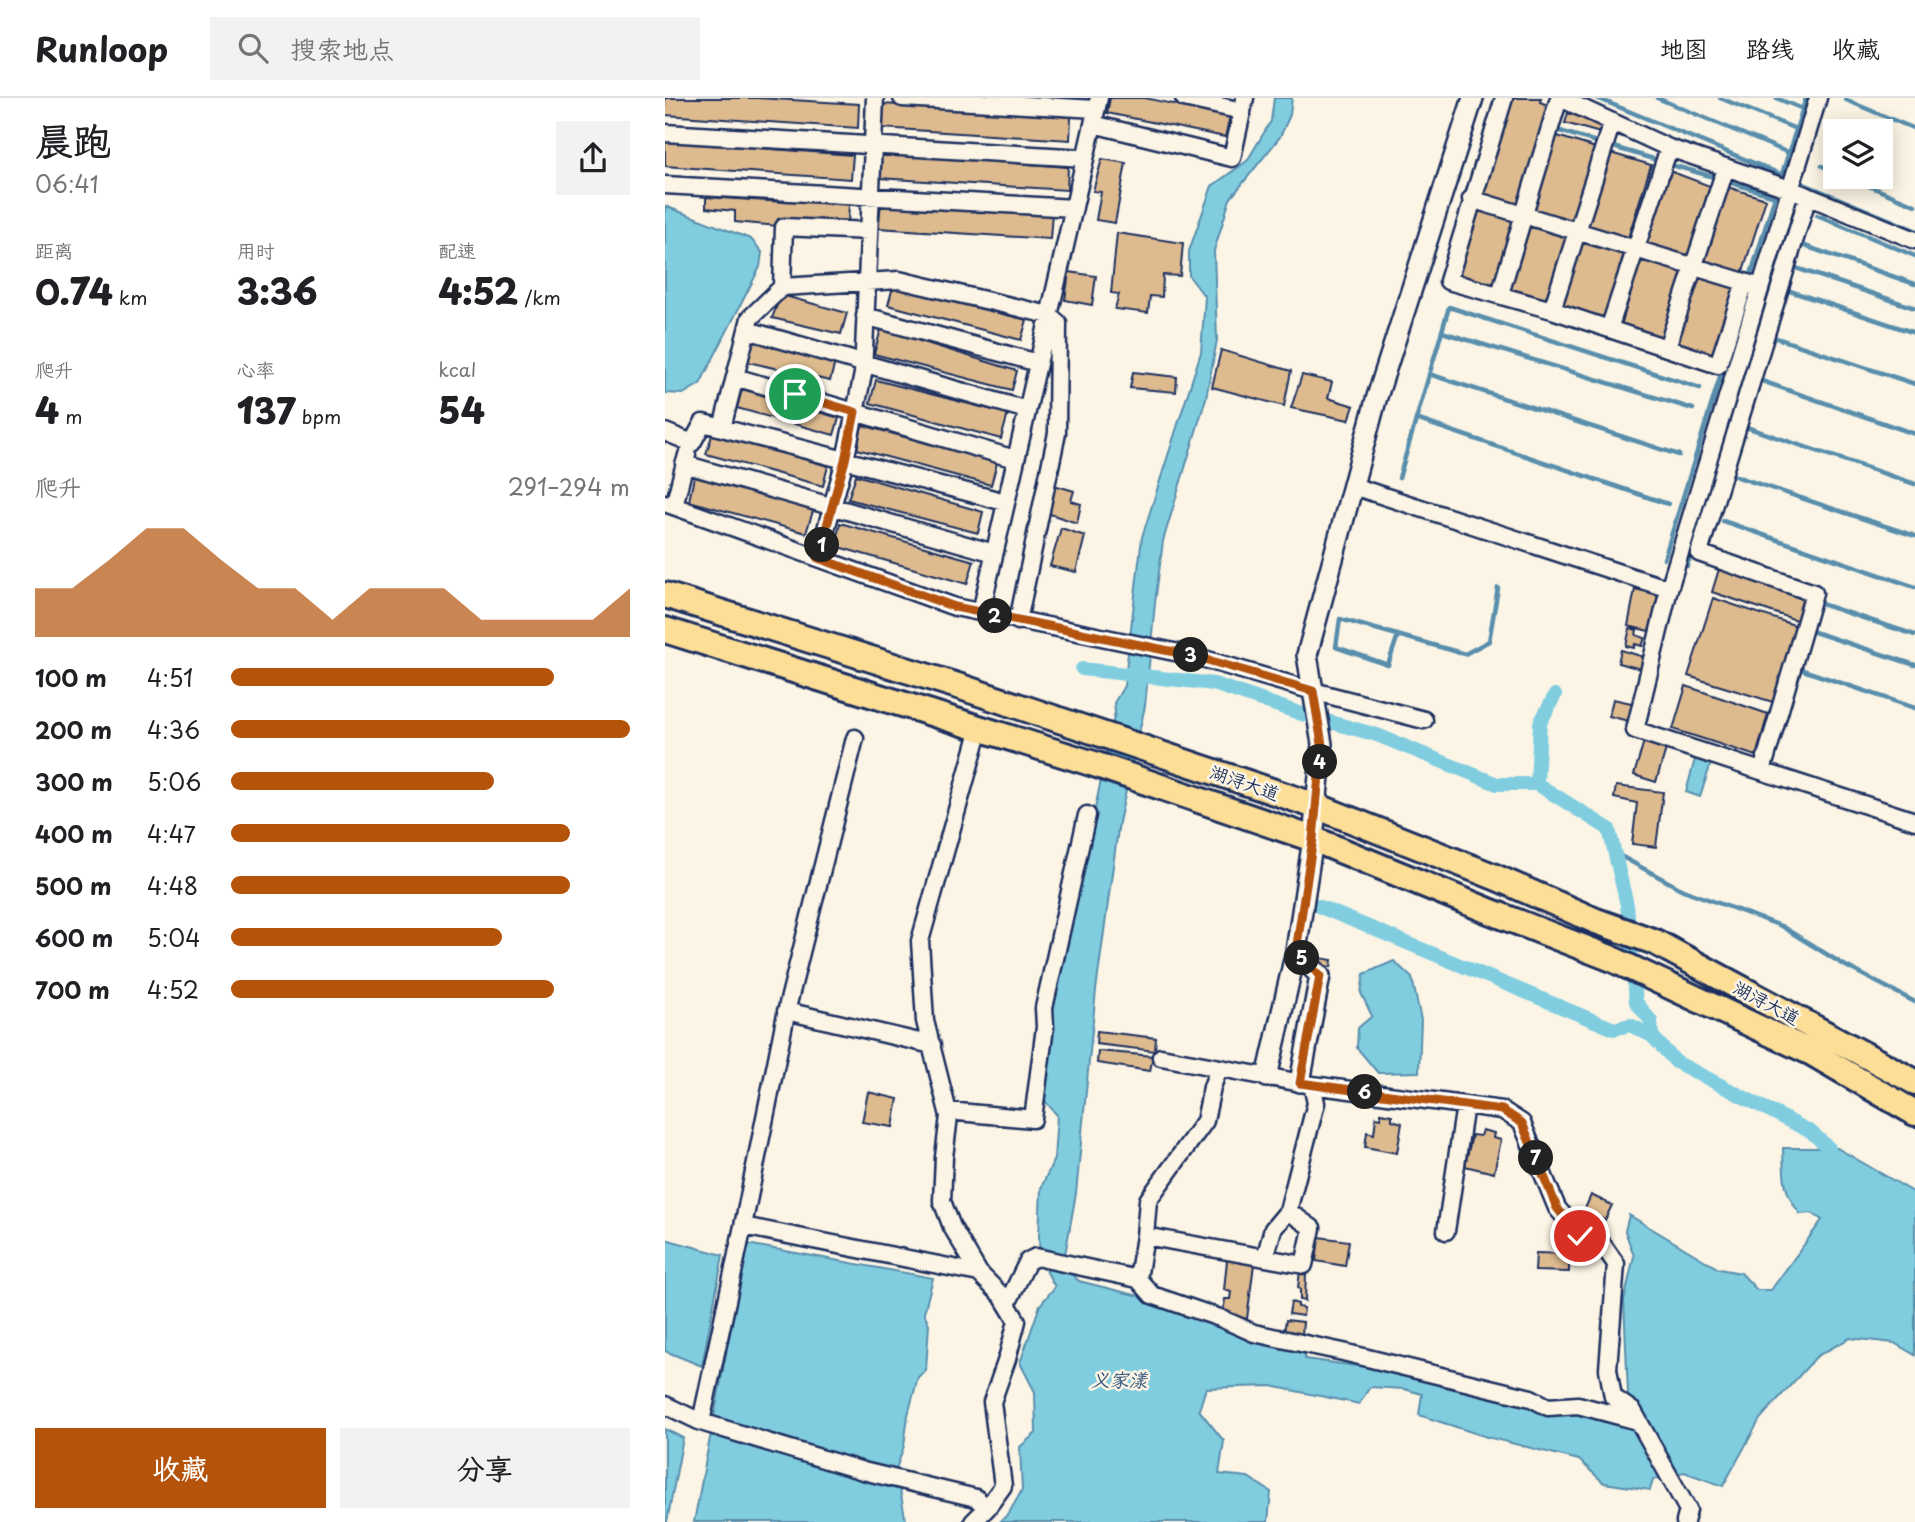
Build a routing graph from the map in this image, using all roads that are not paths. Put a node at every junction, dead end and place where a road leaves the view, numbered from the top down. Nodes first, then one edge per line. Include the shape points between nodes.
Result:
1 (875, 98) edge
2 (902, 98) edge
3 (1184, 98) edge
4 (1473, 98) edge
5 (1504, 98) edge
6 (1560, 98) edge
7 (1818, 98) edge
8 (1244, 105) edge
9 (1096, 111) edge
10 (1612, 121) junction
11 (665, 133) edge
12 (872, 145) junction
13 (1669, 148) junction
14 (1085, 158) junction
15 (1726, 167) junction
16 (665, 185) edge
17 (1790, 189) junction
18 (870, 196) junction
19 (1808, 196) junction
20 (1472, 200) junction
21 (1074, 208) junction
22 (1523, 215) junction
23 (869, 231) junction
24 (1577, 231) junction
25 (1915, 240) edge
26 (1636, 249) junction
27 (1694, 266) junction
28 (866, 282) junction
29 (1752, 284) junction
30 (782, 287) junction
31 (1500, 294) junction
32 (1552, 310) junction
33 (1049, 314) junction
34 (865, 316) junction
35 (1609, 329) junction
36 (747, 330) junction
37 (1667, 348) junction
38 (863, 363) junction
39 (1038, 363) junction
40 (735, 377) junction
41 (1027, 410) junction
42 (855, 412) junction
43 (722, 428) junction
44 (665, 432) edge
45 (692, 443) junction
46 (1015, 459) junction
47 (845, 460) junction
48 (684, 464) junction
49 (1353, 486) junction
50 (1005, 502) junction
51 (670, 505) edge
52 (832, 507) junction
53 (994, 553) junction
54 (818, 558) junction
55 (1669, 589) junction
56 (665, 595) edge
57 (981, 612) junction
58 (1018, 621) junction
59 (665, 630) edge
60 (1313, 691) junction
61 (1425, 720) dead end
62 (980, 728) junction
63 (855, 738) dead end
64 (1762, 771) junction
65 (1316, 806) junction
66 (1087, 815) dead end
67 (1915, 821) edge
68 (1313, 839) junction
69 (1296, 951) junction
70 (786, 1011) junction
71 (932, 1045) junction
72 (1161, 1057) dead end
73 (1219, 1068) junction
74 (1268, 1077) junction
75 (1915, 1082) edge
76 (1306, 1084) junction
77 (1465, 1105) junction
78 (948, 1111) junction
79 (1915, 1113) edge
80 (1288, 1211) junction
81 (743, 1226) junction
82 (1446, 1231) dead end
83 (1145, 1236) junction
84 (1265, 1258) junction
85 (979, 1273) junction
86 (1138, 1279) junction
87 (1007, 1304) junction
88 (665, 1405) edge
89 (1638, 1421) junction
90 (701, 1422) junction
91 (987, 1508) junction
92 (973, 1522) edge
93 (1685, 1522) edge

1 - 12 street
2 - 9 street
3 - 8 street
4 - 49 street
5 - 20 street
6 - 10 street
6 - 22 street
7 - 17 street
8 - 9 street via 1232,158
9 - 14 street
10 - 13 street
10 - 24 street
11 - 12 street
12 - 14 street
12 - 18 street
13 - 15 street
13 - 26 street
14 - 21 street
15 - 17 street
15 - 27 street
16 - 18 street
17 - 19 street
17 - 29 street
18 - 21 street
18 - 23 street
19 - 25 street
19 - 64 street via 1699,553 1814,593
20 - 22 street
20 - 31 street via 1448,281
21 - 33 street
22 - 24 street
22 - 31 street
23 - 28 street
23 - 30 street via 785,227
24 - 26 street
24 - 32 street
26 - 27 street
26 - 35 street
27 - 29 street
27 - 37 street
28 - 30 street
28 - 33 street via 899,280
28 - 34 street
29 - 37 street via 1718,365
29 - 55 street
30 - 36 street via 750,318
31 - 32 street
32 - 35 street
33 - 39 street
33 - 58 street via 1058,323 1057,433
34 - 38 street
34 - 39 street
35 - 37 street
36 - 38 street
36 - 40 street
38 - 41 street
38 - 42 street
39 - 41 street
40 - 42 street
40 - 43 street
41 - 46 street
42 - 46 street
42 - 47 street
43 - 45 street via 703,424
43 - 47 street
44 - 45 street
45 - 48 street
46 - 50 street
47 - 50 street
47 - 52 street
48 - 51 street
48 - 52 street
49 - 55 street
49 - 60 street via 1307,655
50 - 53 street
51 - 54 street
52 - 53 street
52 - 54 street
53 - 57 street
54 - 57 street
55 - 64 street via 1635,730
56 - 65 main road, 湖浔大道 via 961,687
57 - 58 street
58 - 60 street via 1194,656
59 - 62 main road, 湖浔大道
60 - 61 street
60 - 65 street via 1322,744
62 - 68 main road, 湖浔大道
62 - 71 street via 920,941 925,1021
63 - 70 street
64 - 67 street
65 - 68 street
65 - 75 main road, 湖浔大道 via 1655,942
66 - 78 street via 1044,1009 1033,1119
68 - 69 street
68 - 79 main road, 湖浔大道 via 1610,958 1812,1053
69 - 74 street
69 - 76 street via 1320,976
70 - 71 street
70 - 81 street
71 - 78 street
72 - 73 street
73 - 74 street
73 - 83 street via 1205,1121 1148,1200
74 - 76 street
76 - 77 street
76 - 80 street via 1316,1103
77 - 82 street
77 - 89 street via 1502,1110 1522,1123 1557,1208 1580,1236 1602,1244 1616,1265 1608,1369 1613,1397 1633,1411
78 - 85 street via 942,1200
80 - 84 street via 1273,1229
80 - 84 street via 1312,1228 1304,1265
81 - 85 street
81 - 90 street
83 - 84 street
83 - 86 street
85 - 87 street
86 - 87 street via 1036,1257 1028,1261
86 - 89 street via 1152,1294 1254,1333 1464,1381 1531,1398 1548,1407 1578,1405
87 - 91 street via 1017,1321 992,1402 1003,1486
88 - 90 street
89 - 93 street via 1688,1510
90 - 91 street via 863,1471 975,1498
91 - 92 street

